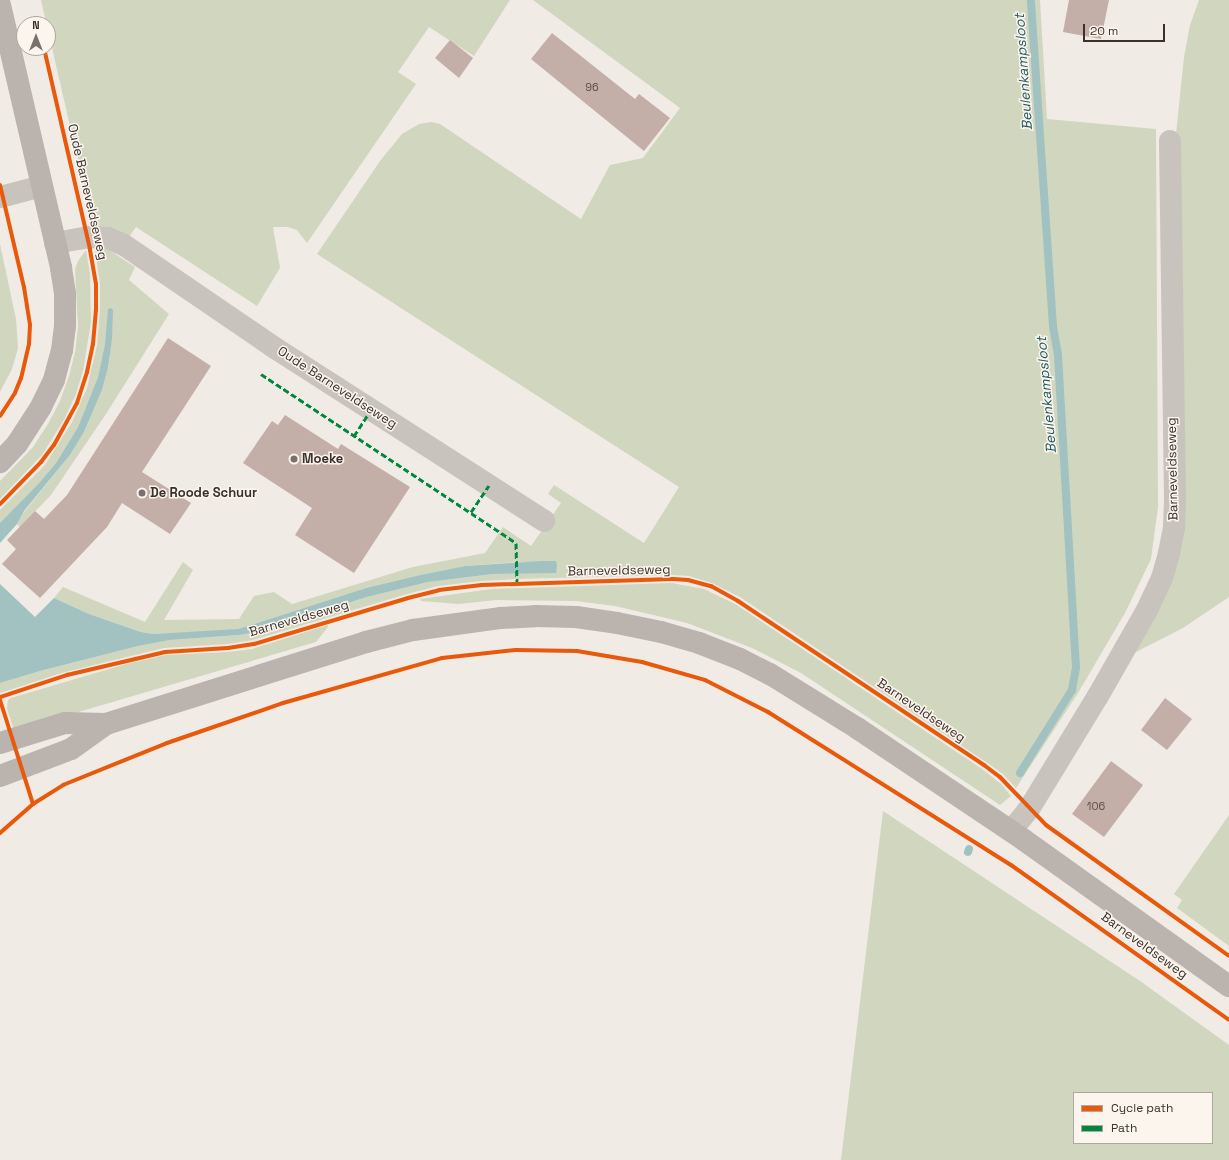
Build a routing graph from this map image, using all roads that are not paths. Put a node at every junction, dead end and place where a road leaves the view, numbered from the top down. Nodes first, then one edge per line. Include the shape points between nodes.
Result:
1 (0, 5) edge
2 (1170, 141) dead end
3 (42, 186) junction
4 (0, 197) edge
5 (55, 243) junction
6 (0, 462) edge
7 (544, 521) dead end
8 (106, 724) junction
9 (0, 743) edge
10 (0, 776) edge
11 (1010, 831) junction
12 (1229, 986) edge

1 - 3 main road
2 - 11 street, Barneveldseweg via 1175,500 1174,527 1169,553 1162,578 1147,610 1098,696 1029,809
3 - 4 street
3 - 5 main road
5 - 6 main road via 65,294 62,350 54,380 41,407 18,444
5 - 7 street, Oude Barneveldseweg via 88,237 108,238 124,245 275,348
8 - 9 main road, Barneveldseweg via 65,723
8 - 10 main road, Barneveldseweg via 71,749
8 - 11 main road, Barneveldseweg via 366,642 413,630 501,618 576,617 661,632 740,659 770,674 857,728
11 - 12 main road, Barneveldseweg

